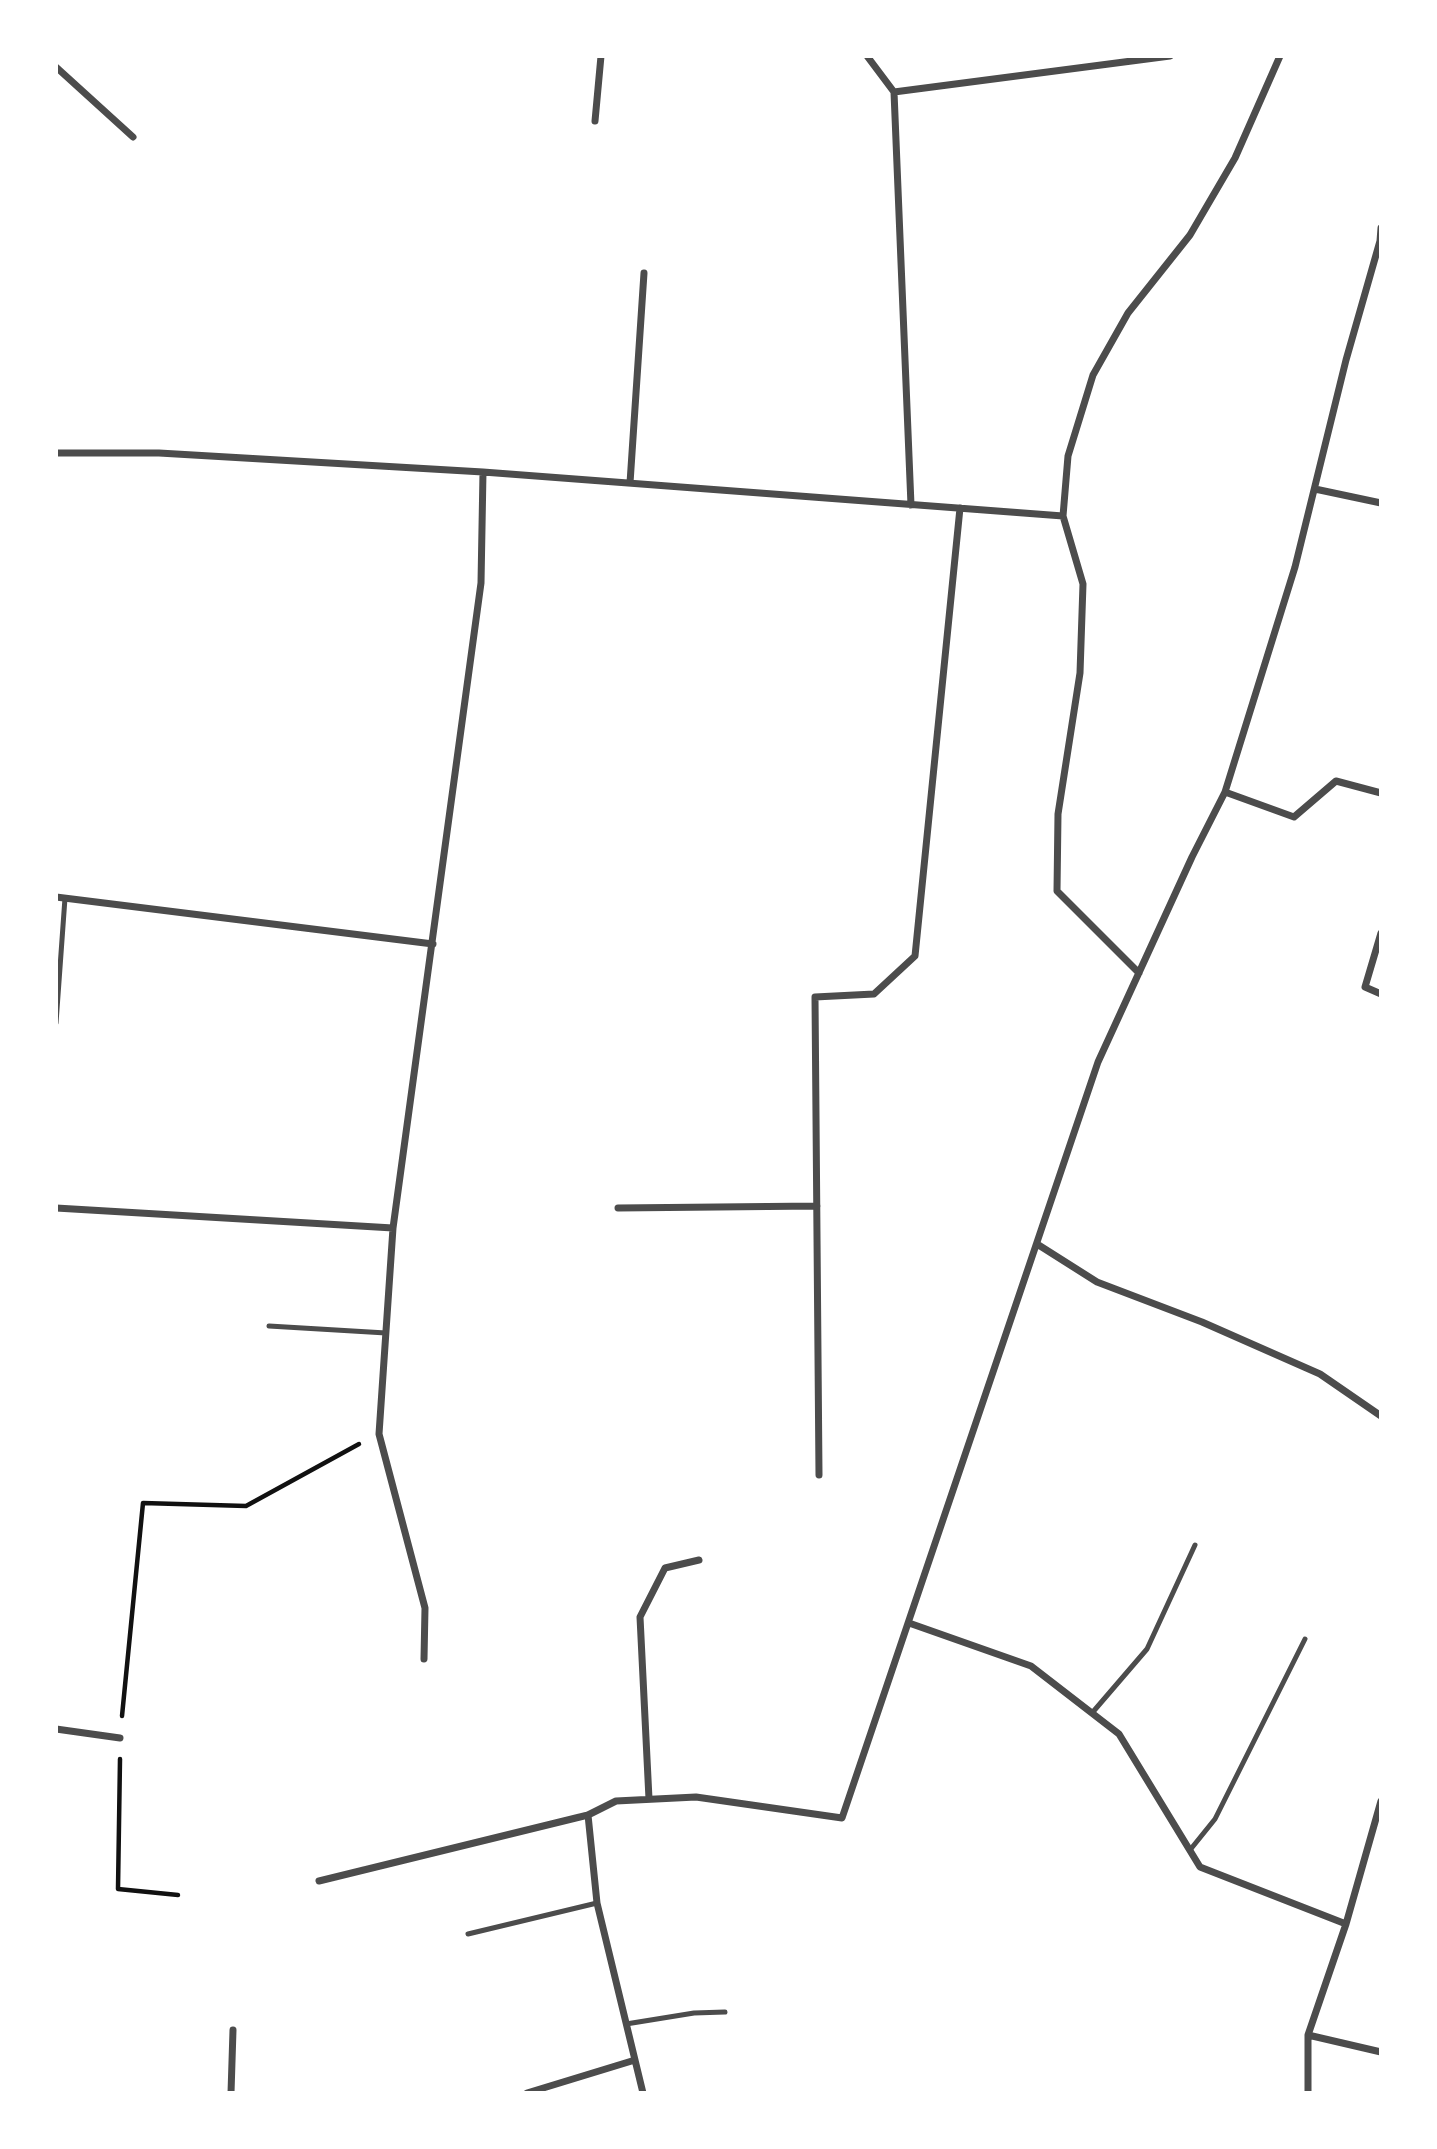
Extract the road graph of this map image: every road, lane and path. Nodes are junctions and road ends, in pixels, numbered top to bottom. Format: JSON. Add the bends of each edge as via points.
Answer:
{"nodes":[{"id":1,"x":601,"y":56,"type":"edge"},
{"id":2,"x":867,"y":56,"type":"edge"},
{"id":3,"x":1170,"y":56,"type":"edge"},
{"id":4,"x":1280,"y":56,"type":"edge"},
{"id":5,"x":56,"y":67,"type":"edge"},
{"id":6,"x":894,"y":92,"type":"junction"},
{"id":7,"x":595,"y":121,"type":"dead end"},
{"id":8,"x":133,"y":137,"type":"dead end"},
{"id":9,"x":1381,"y":228,"type":"edge"},
{"id":10,"x":644,"y":273,"type":"dead end"},
{"id":11,"x":56,"y":453,"type":"edge"},
{"id":12,"x":483,"y":472,"type":"junction"},
{"id":13,"x":631,"y":483,"type":"junction"},
{"id":14,"x":1315,"y":489,"type":"junction"},
{"id":15,"x":1381,"y":503,"type":"edge"},
{"id":16,"x":911,"y":505,"type":"junction"},
{"id":17,"x":960,"y":508,"type":"junction"},
{"id":18,"x":1063,"y":516,"type":"junction"},
{"id":19,"x":1225,"y":792,"type":"junction"},
{"id":20,"x":1381,"y":793,"type":"edge"},
{"id":21,"x":56,"y":897,"type":"edge"},
{"id":22,"x":65,"y":898,"type":"junction"},
{"id":23,"x":1381,"y":933,"type":"edge"},
{"id":24,"x":433,"y":944,"type":"junction"},
{"id":25,"x":1139,"y":973,"type":"junction"},
{"id":26,"x":1381,"y":994,"type":"edge"},
{"id":27,"x":56,"y":1023,"type":"edge"},
{"id":28,"x":817,"y":1206,"type":"junction"},
{"id":29,"x":56,"y":1208,"type":"edge"},
{"id":30,"x":618,"y":1208,"type":"dead end"},
{"id":31,"x":393,"y":1228,"type":"junction"},
{"id":32,"x":1037,"y":1244,"type":"junction"},
{"id":33,"x":269,"y":1326,"type":"dead end"},
{"id":34,"x":386,"y":1334,"type":"junction"},
{"id":35,"x":1381,"y":1416,"type":"edge"},
{"id":36,"x":379,"y":1434,"type":"junction"},
{"id":37,"x":819,"y":1475,"type":"dead end"},
{"id":38,"x":1195,"y":1545,"type":"dead end"},
{"id":39,"x":699,"y":1560,"type":"dead end"},
{"id":40,"x":909,"y":1623,"type":"junction"},
{"id":41,"x":1305,"y":1639,"type":"dead end"},
{"id":42,"x":424,"y":1659,"type":"dead end"},
{"id":43,"x":1092,"y":1713,"type":"junction"},
{"id":44,"x":56,"y":1729,"type":"edge"},
{"id":45,"x":120,"y":1738,"type":"junction"},
{"id":46,"x":649,"y":1799,"type":"junction"},
{"id":47,"x":1381,"y":1801,"type":"edge"},
{"id":48,"x":588,"y":1815,"type":"junction"},
{"id":49,"x":1190,"y":1850,"type":"junction"},
{"id":50,"x":319,"y":1881,"type":"dead end"},
{"id":51,"x":178,"y":1895,"type":"dead end"},
{"id":52,"x":597,"y":1903,"type":"junction"},
{"id":53,"x":1346,"y":1924,"type":"junction"},
{"id":54,"x":468,"y":1934,"type":"dead end"},
{"id":55,"x":725,"y":2012,"type":"dead end"},
{"id":56,"x":626,"y":2024,"type":"junction"},
{"id":57,"x":233,"y":2030,"type":"dead end"},
{"id":58,"x":1308,"y":2035,"type":"junction"},
{"id":59,"x":1381,"y":2052,"type":"edge"},
{"id":60,"x":635,"y":2060,"type":"junction"},
{"id":61,"x":231,"y":2093,"type":"edge"},
{"id":62,"x":527,"y":2093,"type":"edge"},
{"id":63,"x":643,"y":2093,"type":"edge"},
{"id":64,"x":1308,"y":2093,"type":"edge"}],
"edges":[{"from":1,"to":7,"type":"street"},
{"from":2,"to":6,"type":"street"},
{"from":3,"to":6,"type":"street"},
{"from":4,"to":18,"type":"street","via":[[1235,158],[1190,235],[1128,313],[1093,375],[1068,456]]},
{"from":5,"to":8,"type":"street"},
{"from":6,"to":16,"type":"street"},
{"from":9,"to":14,"type":"street"},
{"from":10,"to":13,"type":"street"},
{"from":11,"to":12,"type":"street","via":[[159,453]]},
{"from":12,"to":13,"type":"street"},
{"from":12,"to":24,"type":"street","via":[[481,583]]},
{"from":13,"to":16,"type":"street"},
{"from":14,"to":15,"type":"street"},
{"from":14,"to":19,"type":"street"},
{"from":16,"to":17,"type":"street"},
{"from":17,"to":18,"type":"street"},
{"from":17,"to":28,"type":"street","via":[[915,956],[874,994],[815,998]]},
{"from":18,"to":25,"type":"street","via":[[1083,584],[1080,673],[1058,814],[1057,891]]},
{"from":19,"to":20,"type":"street","via":[[1294,817],[1336,781]]},
{"from":19,"to":25,"type":"street"},
{"from":21,"to":22,"type":"street"},
{"from":22,"to":24,"type":"street"},
{"from":22,"to":27,"type":"lane"},
{"from":23,"to":26,"type":"street","via":[[1365,986]]},
{"from":24,"to":31,"type":"street"},
{"from":25,"to":32,"type":"street","via":[[1098,1062]]},
{"from":28,"to":30,"type":"street"},
{"from":28,"to":37,"type":"street"},
{"from":29,"to":31,"type":"street"},
{"from":31,"to":34,"type":"street"},
{"from":32,"to":35,"type":"street","via":[[1097,1282],[1320,1374]]},
{"from":32,"to":40,"type":"street"},
{"from":33,"to":34,"type":"lane"},
{"from":34,"to":36,"type":"street"},
{"from":36,"to":42,"type":"street","via":[[425,1608]]},
{"from":36,"to":45,"type":"path","via":[[246,1506],[143,1503]]},
{"from":38,"to":43,"type":"lane","via":[[1147,1649]]},
{"from":39,"to":46,"type":"street","via":[[665,1568],[640,1617]]},
{"from":40,"to":43,"type":"street","via":[[1031,1666]]},
{"from":40,"to":46,"type":"street","via":[[842,1818],[696,1797]]},
{"from":41,"to":49,"type":"lane","via":[[1215,1819]]},
{"from":43,"to":49,"type":"street","via":[[1119,1734]]},
{"from":44,"to":45,"type":"street"},
{"from":45,"to":51,"type":"path","via":[[118,1889]]},
{"from":46,"to":48,"type":"street","via":[[616,1801]]},
{"from":47,"to":53,"type":"street"},
{"from":48,"to":50,"type":"street"},
{"from":48,"to":52,"type":"street"},
{"from":49,"to":53,"type":"street","via":[[1200,1867]]},
{"from":52,"to":54,"type":"lane"},
{"from":52,"to":56,"type":"street"},
{"from":53,"to":58,"type":"street"},
{"from":55,"to":56,"type":"lane"},
{"from":56,"to":60,"type":"street"},
{"from":57,"to":61,"type":"street"},
{"from":58,"to":59,"type":"street"},
{"from":58,"to":64,"type":"street"},
{"from":60,"to":62,"type":"street"},
{"from":60,"to":63,"type":"street"}]}
